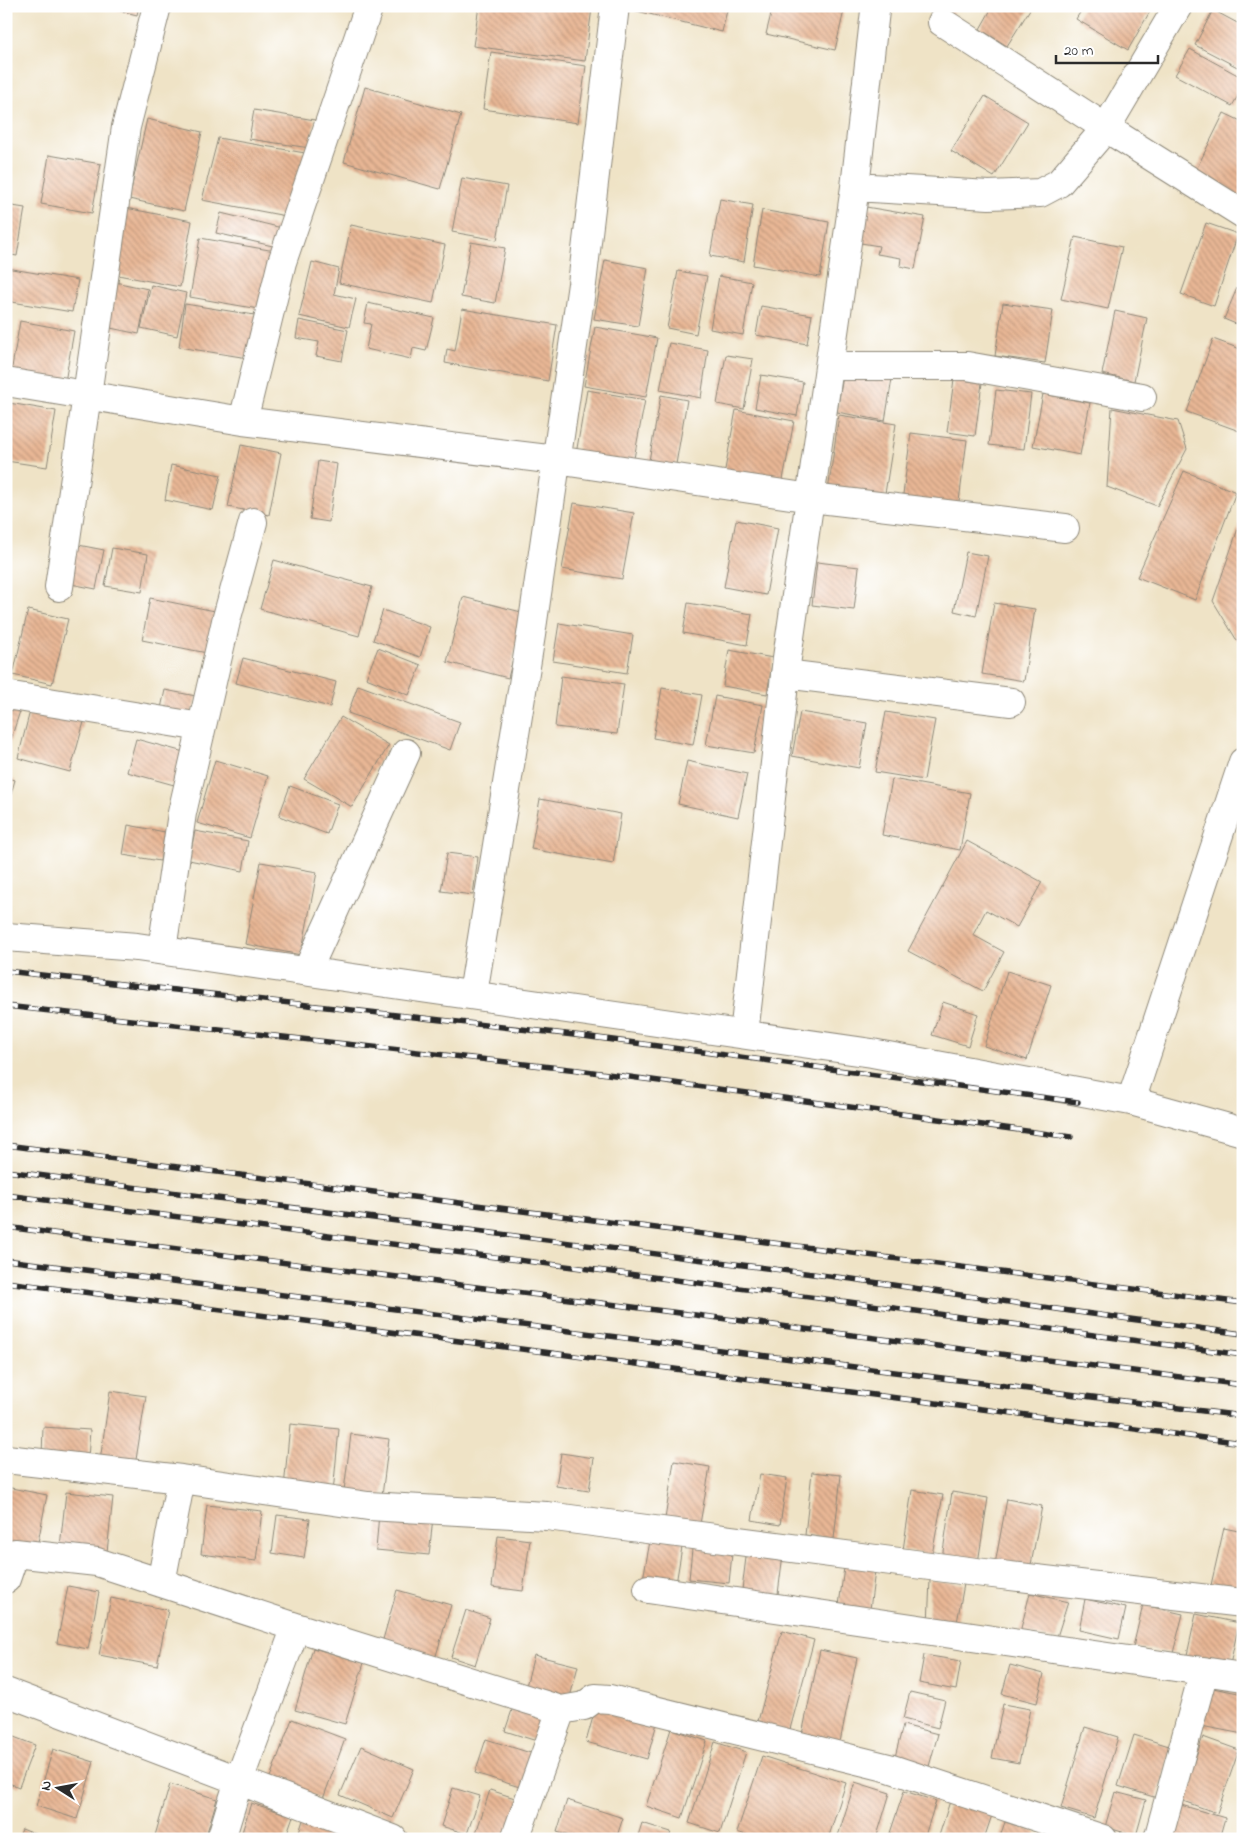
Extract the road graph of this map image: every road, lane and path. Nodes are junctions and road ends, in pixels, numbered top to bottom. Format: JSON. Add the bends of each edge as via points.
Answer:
{"nodes":[{"id":1,"x":157,"y":6,"type":"edge"},
{"id":2,"x":368,"y":6,"type":"edge"},
{"id":3,"x":615,"y":6,"type":"edge"},
{"id":4,"x":1178,"y":6,"type":"edge"},
{"id":5,"x":875,"y":11,"type":"dead end"},
{"id":6,"x":942,"y":22,"type":"dead end"},
{"id":7,"x":1106,"y":128,"type":"junction"},
{"id":8,"x":855,"y":188,"type":"junction"},
{"id":9,"x":1243,"y":214,"type":"edge"},
{"id":10,"x":830,"y":366,"type":"junction"},
{"id":11,"x":6,"y":382,"type":"edge"},
{"id":12,"x":88,"y":395,"type":"junction"},
{"id":13,"x":1142,"y":398,"type":"dead end"},
{"id":14,"x":243,"y":421,"type":"junction"},
{"id":15,"x":556,"y":460,"type":"junction"},
{"id":16,"x":811,"y":498,"type":"junction"},
{"id":17,"x":253,"y":522,"type":"dead end"},
{"id":18,"x":1065,"y":528,"type":"dead end"},
{"id":19,"x":59,"y":588,"type":"dead end"},
{"id":20,"x":786,"y":674,"type":"junction"},
{"id":21,"x":6,"y":695,"type":"edge"},
{"id":22,"x":1011,"y":702,"type":"dead end"},
{"id":23,"x":201,"y":727,"type":"junction"},
{"id":24,"x":406,"y":753,"type":"dead end"},
{"id":25,"x":1243,"y":762,"type":"edge"},
{"id":26,"x":6,"y":937,"type":"edge"},
{"id":27,"x":162,"y":950,"type":"junction"},
{"id":28,"x":307,"y":971,"type":"junction"},
{"id":29,"x":473,"y":994,"type":"junction"},
{"id":30,"x":744,"y":1034,"type":"junction"},
{"id":31,"x":1131,"y":1101,"type":"junction"},
{"id":32,"x":1243,"y":1132,"type":"edge"},
{"id":33,"x":6,"y":1459,"type":"edge"},
{"id":34,"x":181,"y":1479,"type":"junction"},
{"id":35,"x":11,"y":1552,"type":"edge"},
{"id":36,"x":6,"y":1579,"type":"edge"},
{"id":37,"x":161,"y":1583,"type":"junction"},
{"id":38,"x":648,"y":1589,"type":"dead end"},
{"id":39,"x":1243,"y":1603,"type":"edge"},
{"id":40,"x":296,"y":1627,"type":"junction"},
{"id":41,"x":1204,"y":1671,"type":"junction"},
{"id":42,"x":1243,"y":1677,"type":"edge"},
{"id":43,"x":6,"y":1692,"type":"edge"},
{"id":44,"x":561,"y":1710,"type":"junction"},
{"id":45,"x":239,"y":1780,"type":"junction"},
{"id":46,"x":221,"y":1839,"type":"edge"},
{"id":47,"x":393,"y":1839,"type":"edge"},
{"id":48,"x":515,"y":1839,"type":"edge"},
{"id":49,"x":1103,"y":1839,"type":"edge"},
{"id":50,"x":1158,"y":1839,"type":"edge"}],
"edges":[{"from":1,"to":12,"type":"street","via":[[126,127]]},
{"from":2,"to":14,"type":"street","via":[[282,262]]},
{"from":3,"to":15,"type":"street","via":[[582,284]]},
{"from":4,"to":7,"type":"street"},
{"from":5,"to":8,"type":"street"},
{"from":6,"to":7,"type":"street"},
{"from":7,"to":8,"type":"street","via":[[1059,183],[1040,193],[989,195]]},
{"from":7,"to":9,"type":"street"},
{"from":8,"to":10,"type":"street"},
{"from":10,"to":13,"type":"street","via":[[967,366]]},
{"from":10,"to":16,"type":"street"},
{"from":11,"to":12,"type":"street"},
{"from":12,"to":14,"type":"street"},
{"from":12,"to":19,"type":"street"},
{"from":14,"to":15,"type":"street"},
{"from":15,"to":16,"type":"street"},
{"from":15,"to":29,"type":"street","via":[[532,635]]},
{"from":16,"to":18,"type":"street"},
{"from":16,"to":20,"type":"street"},
{"from":17,"to":23,"type":"street"},
{"from":20,"to":22,"type":"street"},
{"from":20,"to":30,"type":"street"},
{"from":21,"to":23,"type":"street"},
{"from":23,"to":27,"type":"street","via":[[182,813]]},
{"from":24,"to":28,"type":"street"},
{"from":25,"to":31,"type":"street"},
{"from":26,"to":27,"type":"street"},
{"from":27,"to":28,"type":"street"},
{"from":28,"to":29,"type":"street"},
{"from":29,"to":30,"type":"street"},
{"from":30,"to":31,"type":"street","via":[[872,1053]]},
{"from":31,"to":32,"type":"street"},
{"from":33,"to":34,"type":"street"},
{"from":34,"to":37,"type":"street"},
{"from":34,"to":39,"type":"street","via":[[368,1506],[547,1516]]},
{"from":35,"to":36,"type":"street"},
{"from":35,"to":37,"type":"street","via":[[97,1562]]},
{"from":37,"to":40,"type":"street"},
{"from":38,"to":41,"type":"street"},
{"from":40,"to":44,"type":"street"},
{"from":40,"to":45,"type":"street"},
{"from":41,"to":42,"type":"street"},
{"from":41,"to":50,"type":"street"},
{"from":43,"to":45,"type":"street"},
{"from":44,"to":48,"type":"street"},
{"from":44,"to":49,"type":"street","via":[[584,1706],[595,1698],[610,1699],[889,1768]]},
{"from":45,"to":46,"type":"street"},
{"from":45,"to":47,"type":"street"}]}
